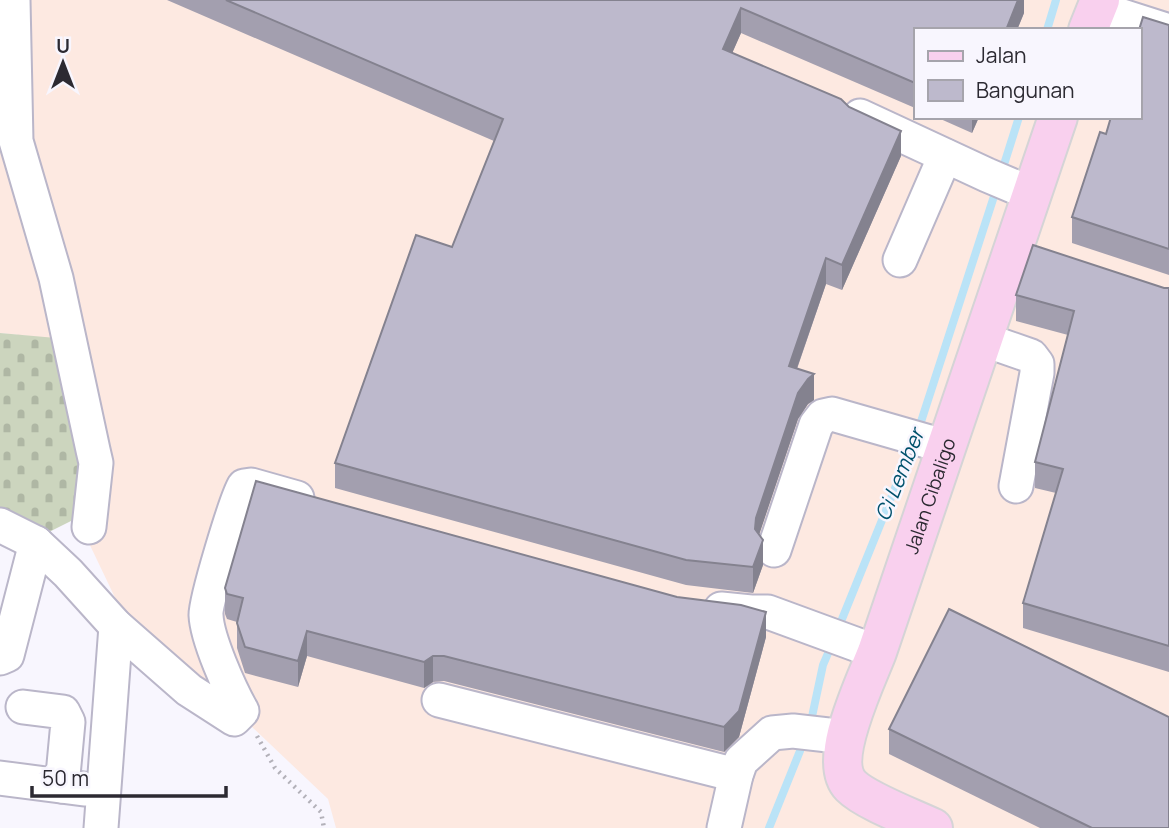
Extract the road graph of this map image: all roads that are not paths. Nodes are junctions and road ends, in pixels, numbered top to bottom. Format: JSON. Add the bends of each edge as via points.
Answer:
{"nodes":[{"id":1,"x":13,"y":0,"type":"edge"},
{"id":2,"x":1146,"y":0,"type":"edge"},
{"id":3,"x":1169,"y":8,"type":"edge"},
{"id":4,"x":1095,"y":12,"type":"edge"},
{"id":5,"x":1169,"y":31,"type":"edge"},
{"id":6,"x":858,"y":115,"type":"edge"},
{"id":7,"x":1057,"y":119,"type":"edge"},
{"id":8,"x":945,"y":156,"type":"junction"},
{"id":9,"x":1009,"y":184,"type":"junction"},
{"id":10,"x":900,"y":260,"type":"dead end"},
{"id":11,"x":982,"y":339,"type":"junction"},
{"id":12,"x":936,"y":444,"type":"junction"},
{"id":13,"x":1016,"y":486,"type":"dead end"},
{"id":14,"x":328,"y":507,"type":"edge"},
{"id":15,"x":0,"y":525,"type":"edge"},
{"id":16,"x":89,"y":527,"type":"dead end"},
{"id":17,"x":36,"y":543,"type":"junction"},
{"id":18,"x":774,"y":550,"type":"dead end"},
{"id":19,"x":696,"y":606,"type":"edge"},
{"id":20,"x":116,"y":626,"type":"junction"},
{"id":21,"x":862,"y":647,"type":"junction"},
{"id":22,"x":0,"y":658,"type":"edge"},
{"id":23,"x":439,"y":700,"type":"dead end"},
{"id":24,"x":23,"y":707,"type":"dead end"},
{"id":25,"x":823,"y":735,"type":"junction"},
{"id":26,"x":736,"y":775,"type":"junction"},
{"id":27,"x":0,"y":778,"type":"edge"},
{"id":28,"x":62,"y":786,"type":"junction"},
{"id":29,"x":103,"y":792,"type":"junction"},
{"id":30,"x":102,"y":828,"type":"edge"},
{"id":31,"x":724,"y":828,"type":"edge"},
{"id":32,"x":933,"y":828,"type":"edge"}],
"edges":[{"from":1,"to":16,"type":"street","via":[[16,141],[56,278],[96,463]]},
{"from":2,"to":3,"type":"street"},
{"from":4,"to":5,"type":"street"},
{"from":6,"to":8,"type":"street"},
{"from":7,"to":9,"type":"main road","name":"Jalan Cibaligo"},
{"from":8,"to":9,"type":"street"},
{"from":8,"to":10,"type":"street"},
{"from":9,"to":11,"type":"main road","name":"Jalan Cibaligo","via":[[1030,249]]},
{"from":11,"to":12,"type":"main road","name":"Jalan Cibaligo"},
{"from":11,"to":13,"type":"street","via":[[1031,356],[1037,364]]},
{"from":12,"to":18,"type":"street","via":[[832,414],[823,416]]},
{"from":12,"to":21,"type":"main road","name":"Jalan Cibaligo"},
{"from":14,"to":20,"type":"street","via":[[251,485],[240,492],[205,614],[231,692],[242,711],[234,719],[189,690]]},
{"from":15,"to":17,"type":"street"},
{"from":17,"to":20,"type":"street"},
{"from":17,"to":22,"type":"street","via":[[7,655]]},
{"from":19,"to":21,"type":"street","via":[[768,612]]},
{"from":20,"to":29,"type":"street"},
{"from":21,"to":25,"type":"main road","name":"Jalan Cibaligo"},
{"from":23,"to":26,"type":"street"},
{"from":24,"to":28,"type":"street","via":[[66,716]]},
{"from":25,"to":26,"type":"street","via":[[772,733],[741,761]]},
{"from":25,"to":32,"type":"main road","name":"Jalan Cibaligo","via":[[842,760],[851,786]]},
{"from":26,"to":31,"type":"street"},
{"from":27,"to":28,"type":"street"},
{"from":28,"to":29,"type":"street"},
{"from":29,"to":30,"type":"street"}]}
